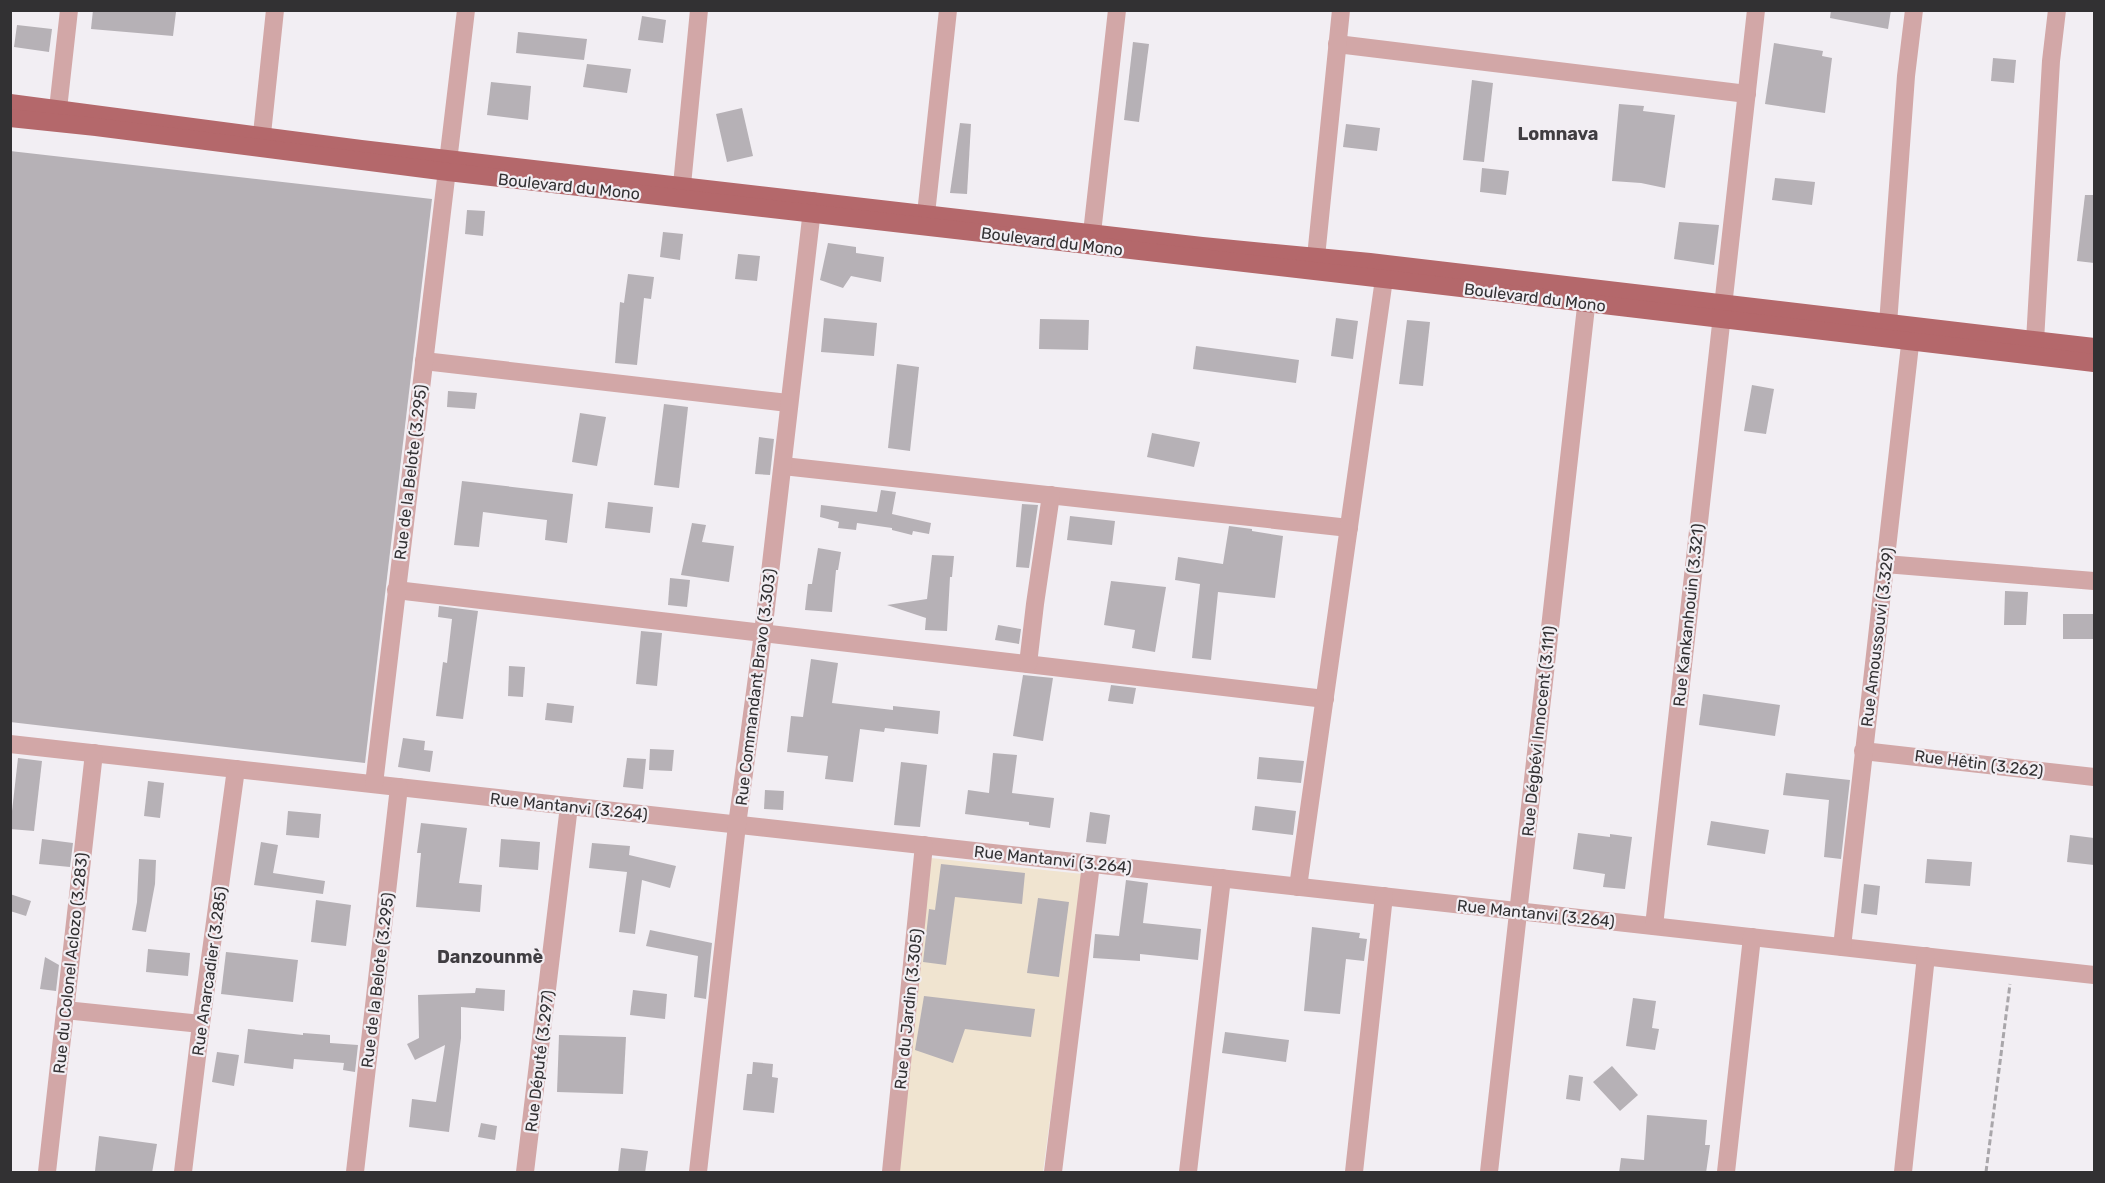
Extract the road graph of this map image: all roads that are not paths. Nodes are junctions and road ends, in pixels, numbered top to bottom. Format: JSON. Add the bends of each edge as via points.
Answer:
{"nodes":[{"id":1,"x":69,"y":10,"type":"edge"},
{"id":2,"x":275,"y":10,"type":"edge"},
{"id":3,"x":466,"y":10,"type":"edge"},
{"id":4,"x":699,"y":10,"type":"edge"},
{"id":5,"x":948,"y":10,"type":"edge"},
{"id":6,"x":1117,"y":10,"type":"edge"},
{"id":7,"x":1341,"y":10,"type":"edge"},
{"id":8,"x":1756,"y":10,"type":"edge"},
{"id":9,"x":1914,"y":10,"type":"edge"},
{"id":10,"x":2057,"y":10,"type":"edge"},
{"id":11,"x":1337,"y":44,"type":"junction"},
{"id":12,"x":1747,"y":94,"type":"junction"},
{"id":13,"x":10,"y":103,"type":"edge"},
{"id":14,"x":58,"y":109,"type":"junction"},
{"id":15,"x":10,"y":118,"type":"edge"},
{"id":16,"x":262,"y":135,"type":"junction"},
{"id":17,"x":448,"y":166,"type":"junction"},
{"id":18,"x":682,"y":185,"type":"junction"},
{"id":19,"x":812,"y":207,"type":"junction"},
{"id":20,"x":926,"y":214,"type":"junction"},
{"id":21,"x":1092,"y":233,"type":"junction"},
{"id":22,"x":1316,"y":257,"type":"junction"},
{"id":23,"x":1370,"y":262,"type":"junction"},
{"id":24,"x":1383,"y":279,"type":"junction"},
{"id":25,"x":1587,"y":296,"type":"junction"},
{"id":26,"x":1722,"y":311,"type":"junction"},
{"id":27,"x":1888,"y":324,"type":"junction"},
{"id":28,"x":1911,"y":334,"type":"junction"},
{"id":29,"x":2035,"y":341,"type":"junction"},
{"id":30,"x":2094,"y":347,"type":"edge"},
{"id":31,"x":424,"y":361,"type":"junction"},
{"id":32,"x":2094,"y":363,"type":"edge"},
{"id":33,"x":788,"y":403,"type":"junction"},
{"id":34,"x":783,"y":466,"type":"junction"},
{"id":35,"x":1051,"y":495,"type":"junction"},
{"id":36,"x":1349,"y":528,"type":"junction"},
{"id":37,"x":1886,"y":564,"type":"junction"},
{"id":38,"x":2094,"y":581,"type":"edge"},
{"id":39,"x":396,"y":591,"type":"junction"},
{"id":40,"x":763,"y":633,"type":"junction"},
{"id":41,"x":1028,"y":664,"type":"junction"},
{"id":42,"x":1325,"y":699,"type":"junction"},
{"id":43,"x":10,"y":744,"type":"edge"},
{"id":44,"x":1863,"y":751,"type":"junction"},
{"id":45,"x":94,"y":753,"type":"junction"},
{"id":46,"x":236,"y":769,"type":"junction"},
{"id":47,"x":2094,"y":777,"type":"edge"},
{"id":48,"x":374,"y":784,"type":"junction"},
{"id":49,"x":399,"y":787,"type":"junction"},
{"id":50,"x":569,"y":806,"type":"junction"},
{"id":51,"x":737,"y":825,"type":"junction"},
{"id":52,"x":924,"y":845,"type":"junction"},
{"id":53,"x":1091,"y":864,"type":"junction"},
{"id":54,"x":1222,"y":878,"type":"junction"},
{"id":55,"x":1298,"y":887,"type":"junction"},
{"id":56,"x":1384,"y":896,"type":"junction"},
{"id":57,"x":1518,"y":911,"type":"junction"},
{"id":58,"x":1654,"y":926,"type":"junction"},
{"id":59,"x":1752,"y":937,"type":"junction"},
{"id":60,"x":1842,"y":947,"type":"junction"},
{"id":61,"x":1926,"y":956,"type":"junction"},
{"id":62,"x":2094,"y":975,"type":"edge"},
{"id":63,"x":65,"y":1010,"type":"junction"},
{"id":64,"x":201,"y":1024,"type":"junction"},
{"id":65,"x":46,"y":1173,"type":"edge"},
{"id":66,"x":183,"y":1173,"type":"edge"},
{"id":67,"x":355,"y":1173,"type":"edge"},
{"id":68,"x":525,"y":1173,"type":"edge"},
{"id":69,"x":698,"y":1173,"type":"edge"},
{"id":70,"x":891,"y":1173,"type":"edge"},
{"id":71,"x":1053,"y":1173,"type":"edge"},
{"id":72,"x":1188,"y":1173,"type":"edge"},
{"id":73,"x":1354,"y":1173,"type":"edge"},
{"id":74,"x":1489,"y":1173,"type":"edge"},
{"id":75,"x":1726,"y":1173,"type":"edge"},
{"id":76,"x":1903,"y":1173,"type":"edge"}],
"edges":[{"from":1,"to":14,"type":"street"},
{"from":2,"to":16,"type":"street"},
{"from":3,"to":17,"type":"street","name":"Rue de la Belote (3.295)"},
{"from":4,"to":18,"type":"street"},
{"from":5,"to":20,"type":"street"},
{"from":6,"to":21,"type":"street"},
{"from":7,"to":11,"type":"street"},
{"from":8,"to":12,"type":"street","name":"Rue Kankanhouin (3.321)"},
{"from":9,"to":27,"type":"street"},
{"from":10,"to":29,"type":"street","via":[[2050,61]]},
{"from":11,"to":12,"type":"street"},
{"from":11,"to":22,"type":"street"},
{"from":12,"to":26,"type":"street","name":"Rue Kankanhouin (3.321)"},
{"from":13,"to":14,"type":"main road","name":"Boulevard du Mono"},
{"from":14,"to":16,"type":"main road","name":"Boulevard du Mono"},
{"from":15,"to":17,"type":"main road","name":"Boulevard du Mono"},
{"from":16,"to":17,"type":"main road","name":"Boulevard du Mono"},
{"from":17,"to":18,"type":"main road","name":"Boulevard du Mono"},
{"from":17,"to":19,"type":"main road","name":"Boulevard du Mono"},
{"from":17,"to":31,"type":"street","name":"Rue de la Belote (3.295)"},
{"from":18,"to":19,"type":"main road","name":"Boulevard du Mono"},
{"from":19,"to":20,"type":"main road","name":"Boulevard du Mono"},
{"from":19,"to":24,"type":"main road","name":"Boulevard du Mono"},
{"from":19,"to":33,"type":"street","name":"Rue Commandant Bravo (3.303)"},
{"from":20,"to":21,"type":"main road","name":"Boulevard du Mono"},
{"from":21,"to":22,"type":"main road","name":"Boulevard du Mono"},
{"from":22,"to":23,"type":"main road","name":"Boulevard du Mono"},
{"from":23,"to":24,"type":"street"},
{"from":23,"to":25,"type":"main road","name":"Boulevard du Mono"},
{"from":24,"to":25,"type":"main road","name":"Boulevard du Mono"},
{"from":24,"to":36,"type":"street"},
{"from":25,"to":26,"type":"main road","name":"Boulevard du Mono"},
{"from":25,"to":57,"type":"street","name":"Rue Dégbévi Innocent (3.111)"},
{"from":26,"to":27,"type":"main road","name":"Boulevard du Mono"},
{"from":26,"to":28,"type":"main road","name":"Boulevard du Mono"},
{"from":26,"to":58,"type":"street","name":"Rue Kankanhouin (3.321)"},
{"from":27,"to":28,"type":"main road","name":"Boulevard du Mono"},
{"from":28,"to":29,"type":"main road","name":"Boulevard du Mono"},
{"from":28,"to":32,"type":"main road","name":"Boulevard du Mono"},
{"from":28,"to":37,"type":"street","name":"Rue Amoussouvi (3.329)"},
{"from":29,"to":30,"type":"main road","name":"Boulevard du Mono"},
{"from":31,"to":33,"type":"street"},
{"from":31,"to":39,"type":"street","name":"Rue de la Belote (3.295)"},
{"from":33,"to":34,"type":"street","name":"Rue Commandant Bravo (3.303)"},
{"from":34,"to":35,"type":"street"},
{"from":34,"to":40,"type":"street","name":"Rue Commandant Bravo (3.303)"},
{"from":35,"to":36,"type":"street"},
{"from":35,"to":41,"type":"street"},
{"from":36,"to":42,"type":"street"},
{"from":37,"to":38,"type":"street"},
{"from":37,"to":44,"type":"street","name":"Rue Amoussouvi (3.329)"},
{"from":39,"to":40,"type":"street"},
{"from":39,"to":48,"type":"street","name":"Rue de la Belote (3.295)"},
{"from":40,"to":41,"type":"street"},
{"from":40,"to":51,"type":"street","name":"Rue Commandant Bravo (3.303)"},
{"from":41,"to":42,"type":"street"},
{"from":42,"to":55,"type":"street"},
{"from":43,"to":45,"type":"street","name":"Rue Mantanvi (3.264)"},
{"from":44,"to":47,"type":"street","name":"Rue Hêtin (3.262)"},
{"from":44,"to":60,"type":"street","name":"Rue Amoussouvi (3.329)"},
{"from":45,"to":46,"type":"street","name":"Rue Mantanvi (3.264)"},
{"from":45,"to":63,"type":"street","name":"Rue du Colonel Aclozo (3.283)"},
{"from":46,"to":48,"type":"street","name":"Rue Mantanvi (3.264)"},
{"from":46,"to":64,"type":"street","name":"Rue Anarcadier (3.285)"},
{"from":48,"to":49,"type":"street","name":"Rue Mantanvi (3.264)"},
{"from":49,"to":50,"type":"street","name":"Rue Mantanvi (3.264)"},
{"from":49,"to":67,"type":"street","name":"Rue de la Belote (3.295)"},
{"from":50,"to":51,"type":"street","name":"Rue Mantanvi (3.264)"},
{"from":50,"to":68,"type":"street","name":"Rue Député (3.297)"},
{"from":51,"to":52,"type":"street","name":"Rue Mantanvi (3.264)"},
{"from":51,"to":69,"type":"street","name":"Rue Commandant Bravo (3.303)"},
{"from":52,"to":53,"type":"street","name":"Rue Mantanvi (3.264)"},
{"from":52,"to":70,"type":"street","name":"Rue du Jardin (3.305)"},
{"from":53,"to":54,"type":"street","name":"Rue Mantanvi (3.264)"},
{"from":53,"to":71,"type":"street"},
{"from":54,"to":55,"type":"street","name":"Rue Mantanvi (3.264)"},
{"from":54,"to":72,"type":"street"},
{"from":55,"to":56,"type":"street","name":"Rue Mantanvi (3.264)"},
{"from":56,"to":57,"type":"street","name":"Rue Mantanvi (3.264)"},
{"from":56,"to":73,"type":"street"},
{"from":57,"to":58,"type":"street","name":"Rue Mantanvi (3.264)"},
{"from":57,"to":74,"type":"street","name":"Rue Dégbévi Innocent (3.111)"},
{"from":58,"to":59,"type":"street","name":"Rue Mantanvi (3.264)"},
{"from":59,"to":60,"type":"street","name":"Rue Mantanvi (3.264)"},
{"from":59,"to":75,"type":"street"},
{"from":60,"to":61,"type":"street","name":"Rue Mantanvi (3.264)"},
{"from":61,"to":62,"type":"street","name":"Rue Mantanvi (3.264)"},
{"from":61,"to":76,"type":"street"},
{"from":63,"to":64,"type":"street"},
{"from":63,"to":65,"type":"street","name":"Rue du Colonel Aclozo (3.283)"},
{"from":64,"to":66,"type":"street","name":"Rue Anarcadier (3.285)"}]}
